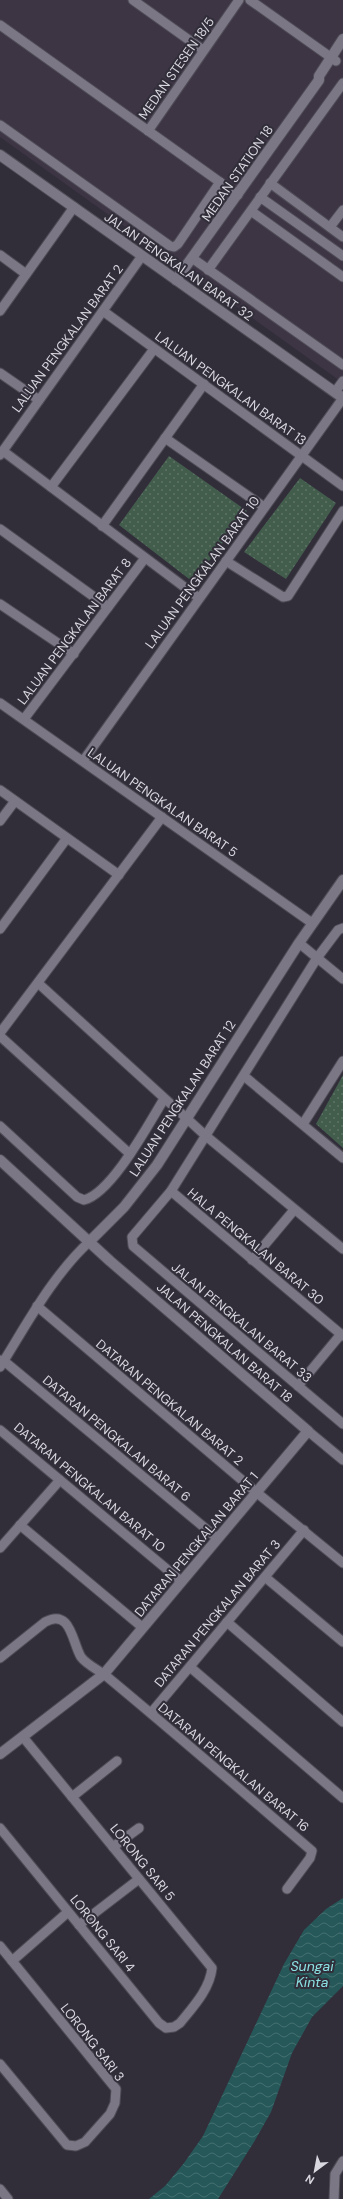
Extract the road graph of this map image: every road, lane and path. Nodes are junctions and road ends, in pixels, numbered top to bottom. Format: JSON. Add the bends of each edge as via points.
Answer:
{"nodes":[{"id":1,"x":133,"y":0,"type":"edge"},
{"id":2,"x":239,"y":0,"type":"edge"},
{"id":3,"x":250,"y":0,"type":"edge"},
{"id":4,"x":0,"y":25,"type":"edge"},
{"id":5,"x":341,"y":46,"type":"edge"},
{"id":6,"x":203,"y":50,"type":"junction"},
{"id":7,"x":333,"y":60,"type":"junction"},
{"id":8,"x":343,"y":83,"type":"edge"},
{"id":9,"x":0,"y":125,"type":"edge"},
{"id":10,"x":148,"y":131,"type":"junction"},
{"id":11,"x":0,"y":155,"type":"edge"},
{"id":12,"x":220,"y":182,"type":"junction"},
{"id":13,"x":270,"y":183,"type":"junction"},
{"id":14,"x":238,"y":195,"type":"junction"},
{"id":15,"x":260,"y":197,"type":"junction"},
{"id":16,"x":74,"y":207,"type":"junction"},
{"id":17,"x":343,"y":210,"type":"edge"},
{"id":18,"x":251,"y":211,"type":"junction"},
{"id":19,"x":330,"y":227,"type":"junction"},
{"id":20,"x":343,"y":237,"type":"edge"},
{"id":21,"x":0,"y":255,"type":"edge"},
{"id":22,"x":142,"y":256,"type":"junction"},
{"id":23,"x":343,"y":256,"type":"edge"},
{"id":24,"x":192,"y":258,"type":"junction"},
{"id":25,"x":208,"y":270,"type":"junction"},
{"id":26,"x":26,"y":274,"type":"junction"},
{"id":27,"x":343,"y":277,"type":"edge"},
{"id":28,"x":176,"y":280,"type":"junction"},
{"id":29,"x":0,"y":311,"type":"edge"},
{"id":30,"x":103,"y":311,"type":"junction"},
{"id":31,"x":154,"y":349,"type":"junction"},
{"id":32,"x":342,"y":362,"type":"edge"},
{"id":33,"x":0,"y":372,"type":"edge"},
{"id":34,"x":343,"y":381,"type":"edge"},
{"id":35,"x":204,"y":384,"type":"junction"},
{"id":36,"x":340,"y":396,"type":"edge"},
{"id":37,"x":39,"y":400,"type":"junction"},
{"id":38,"x":165,"y":438,"type":"junction"},
{"id":39,"x":1,"y":453,"type":"edge"},
{"id":40,"x":302,"y":454,"type":"junction"},
{"id":41,"x":343,"y":486,"type":"edge"},
{"id":42,"x":51,"y":487,"type":"junction"},
{"id":43,"x":264,"y":507,"type":"junction"},
{"id":44,"x":343,"y":510,"type":"edge"},
{"id":45,"x":102,"y":526,"type":"junction"},
{"id":46,"x":0,"y":529,"type":"edge"},
{"id":47,"x":145,"y":558,"type":"junction"},
{"id":48,"x":226,"y":561,"type":"junction"},
{"id":49,"x":199,"y":598,"type":"junction"},
{"id":50,"x":0,"y":604,"type":"edge"},
{"id":51,"x":108,"y":608,"type":"junction"},
{"id":52,"x":74,"y":654,"type":"junction"},
{"id":53,"x":0,"y":703,"type":"edge"},
{"id":54,"x":24,"y":720,"type":"junction"},
{"id":55,"x":82,"y":761,"type":"junction"},
{"id":56,"x":0,"y":790,"type":"edge"},
{"id":57,"x":15,"y":800,"type":"junction"},
{"id":58,"x":162,"y":817,"type":"junction"},
{"id":59,"x":0,"y":821,"type":"edge"},
{"id":60,"x":67,"y":838,"type":"junction"},
{"id":61,"x":119,"y":875,"type":"junction"},
{"id":62,"x":342,"y":884,"type":"edge"},
{"id":63,"x":312,"y":923,"type":"junction"},
{"id":64,"x":343,"y":928,"type":"edge"},
{"id":65,"x":0,"y":929,"type":"edge"},
{"id":66,"x":299,"y":943,"type":"junction"},
{"id":67,"x":317,"y":958,"type":"junction"},
{"id":68,"x":343,"y":979,"type":"edge"},
{"id":69,"x":38,"y":983,"type":"junction"},
{"id":70,"x":0,"y":1033,"type":"edge"},
{"id":71,"x":0,"y":1036,"type":"edge"},
{"id":72,"x":343,"y":1061,"type":"edge"},
{"id":73,"x":244,"y":1076,"type":"junction"},
{"id":74,"x":164,"y":1098,"type":"junction"},
{"id":75,"x":186,"y":1119,"type":"junction"},
{"id":76,"x":303,"y":1124,"type":"junction"},
{"id":77,"x":0,"y":1126,"type":"edge"},
{"id":78,"x":206,"y":1136,"type":"junction"},
{"id":79,"x":130,"y":1154,"type":"junction"},
{"id":80,"x":343,"y":1158,"type":"edge"},
{"id":81,"x":0,"y":1160,"type":"edge"},
{"id":82,"x":171,"y":1191,"type":"junction"},
{"id":83,"x":294,"y":1210,"type":"junction"},
{"id":84,"x":90,"y":1241,"type":"junction"},
{"id":85,"x":343,"y":1249,"type":"edge"},
{"id":86,"x":252,"y":1260,"type":"junction"},
{"id":87,"x":37,"y":1306,"type":"junction"},
{"id":88,"x":342,"y":1335,"type":"edge"},
{"id":89,"x":1,"y":1363,"type":"edge"},
{"id":90,"x":298,"y":1386,"type":"junction"},
{"id":91,"x":343,"y":1424,"type":"edge"},
{"id":92,"x":0,"y":1430,"type":"edge"},
{"id":93,"x":308,"y":1431,"type":"junction"},
{"id":94,"x":343,"y":1460,"type":"edge"},
{"id":95,"x":60,"y":1480,"type":"junction"},
{"id":96,"x":256,"y":1492,"type":"junction"},
{"id":97,"x":20,"y":1525,"type":"junction"},
{"id":98,"x":304,"y":1530,"type":"junction"},
{"id":99,"x":217,"y":1538,"type":"junction"},
{"id":100,"x":0,"y":1548,"type":"edge"},
{"id":101,"x":343,"y":1563,"type":"edge"},
{"id":102,"x":265,"y":1577,"type":"junction"},
{"id":103,"x":181,"y":1580,"type":"junction"},
{"id":104,"x":227,"y":1622,"type":"junction"},
{"id":105,"x":142,"y":1628,"type":"junction"},
{"id":106,"x":343,"y":1642,"type":"edge"},
{"id":107,"x":0,"y":1658,"type":"edge"},
{"id":108,"x":190,"y":1667,"type":"junction"},
{"id":109,"x":104,"y":1674,"type":"junction"},
{"id":110,"x":150,"y":1713,"type":"junction"},
{"id":111,"x":343,"y":1722,"type":"edge"},
{"id":112,"x":23,"y":1737,"type":"junction"},
{"id":113,"x":0,"y":1754,"type":"edge"},
{"id":114,"x":117,"y":1761,"type":"dead end"},
{"id":115,"x":72,"y":1797,"type":"junction"},
{"id":116,"x":343,"y":1798,"type":"edge"},
{"id":117,"x":0,"y":1828,"type":"edge"},
{"id":118,"x":139,"y":1828,"type":"dead end"},
{"id":119,"x":113,"y":1847,"type":"junction"},
{"id":120,"x":139,"y":1879,"type":"junction"},
{"id":121,"x":287,"y":1889,"type":"dead end"},
{"id":122,"x":68,"y":1912,"type":"junction"},
{"id":123,"x":79,"y":1925,"type":"junction"},
{"id":124,"x":0,"y":1946,"type":"edge"},
{"id":125,"x":12,"y":1961,"type":"junction"},
{"id":126,"x":191,"y":2010,"type":"joint"},
{"id":127,"x":0,"y":2064,"type":"edge"},
{"id":128,"x":343,"y":2161,"type":"edge"},
{"id":129,"x":0,"y":2189,"type":"edge"},
{"id":130,"x":8,"y":2199,"type":"edge"},
{"id":131,"x":334,"y":2199,"type":"edge"}],
"edges":[{"from":1,"to":6,"type":"street"},
{"from":2,"to":6,"type":"street","name":"MEDAN STESEN 18/5"},
{"from":3,"to":7,"type":"street"},
{"from":4,"to":10,"type":"street"},
{"from":5,"to":7,"type":"street","name":"MEDAN STATION 18"},
{"from":6,"to":10,"type":"street","name":"MEDAN STESEN 18/5"},
{"from":7,"to":14,"type":"street","name":"MEDAN STATION 18","via":[[319,76],[319,80]]},
{"from":8,"to":13,"type":"street"},
{"from":9,"to":12,"type":"street","via":[[170,246],[178,244]]},
{"from":10,"to":12,"type":"street"},
{"from":11,"to":16,"type":"street","name":"JALAN PENGKALAN BARAT 32"},
{"from":12,"to":14,"type":"street"},
{"from":13,"to":15,"type":"street"},
{"from":13,"to":19,"type":"street"},
{"from":14,"to":24,"type":"street","name":"MEDAN STATION 18"},
{"from":15,"to":18,"type":"street"},
{"from":15,"to":23,"type":"street"},
{"from":16,"to":22,"type":"street","name":"JALAN PENGKALAN BARAT 32"},
{"from":16,"to":26,"type":"street"},
{"from":17,"to":19,"type":"street"},
{"from":18,"to":25,"type":"street"},
{"from":18,"to":27,"type":"street"},
{"from":19,"to":20,"type":"street"},
{"from":21,"to":26,"type":"street"},
{"from":22,"to":28,"type":"street","name":"JALAN PENGKALAN BARAT 32"},
{"from":22,"to":30,"type":"street","name":"LALUAN PENGKALAN BARAT 2"},
{"from":24,"to":25,"type":"street"},
{"from":24,"to":28,"type":"street","name":"MEDAN STATION 18"},
{"from":25,"to":32,"type":"street"},
{"from":26,"to":29,"type":"street"},
{"from":28,"to":36,"type":"street","name":"JALAN PENGKALAN BARAT 32"},
{"from":30,"to":31,"type":"street","name":"LALUAN PENGKALAN BARAT 13"},
{"from":30,"to":37,"type":"street","name":"LALUAN PENGKALAN BARAT 2"},
{"from":31,"to":35,"type":"street","name":"LALUAN PENGKALAN BARAT 13"},
{"from":31,"to":42,"type":"street"},
{"from":33,"to":37,"type":"street"},
{"from":34,"to":36,"type":"street","name":"LALUAN PENGKALAN BARAT 10"},
{"from":35,"to":38,"type":"street"},
{"from":35,"to":40,"type":"street","name":"LALUAN PENGKALAN BARAT 13"},
{"from":36,"to":40,"type":"street","name":"LALUAN PENGKALAN BARAT 10"},
{"from":37,"to":39,"type":"street","name":"LALUAN PENGKALAN BARAT 2"},
{"from":38,"to":43,"type":"street"},
{"from":38,"to":45,"type":"street"},
{"from":39,"to":42,"type":"street"},
{"from":40,"to":41,"type":"street","name":"LALUAN PENGKALAN BARAT 13"},
{"from":40,"to":43,"type":"street","name":"LALUAN PENGKALAN BARAT 10"},
{"from":42,"to":45,"type":"street"},
{"from":43,"to":48,"type":"street","name":"LALUAN PENGKALAN BARAT 10"},
{"from":44,"to":48,"type":"street","via":[[288,596],[283,597]]},
{"from":45,"to":47,"type":"street"},
{"from":46,"to":51,"type":"street"},
{"from":47,"to":49,"type":"street"},
{"from":47,"to":51,"type":"street","name":"LALUAN PENGKALAN BARAT 8"},
{"from":48,"to":49,"type":"street","name":"LALUAN PENGKALAN BARAT 10"},
{"from":49,"to":55,"type":"street","name":"LALUAN PENGKALAN BARAT 10"},
{"from":50,"to":52,"type":"street"},
{"from":51,"to":52,"type":"street","name":"LALUAN PENGKALAN BARAT 8"},
{"from":52,"to":54,"type":"street","name":"LALUAN PENGKALAN BARAT 8"},
{"from":53,"to":54,"type":"street","name":"LALUAN PENGKALAN BARAT 5"},
{"from":54,"to":55,"type":"street","name":"LALUAN PENGKALAN BARAT 5"},
{"from":55,"to":58,"type":"street","name":"LALUAN PENGKALAN BARAT 5"},
{"from":56,"to":57,"type":"street"},
{"from":57,"to":59,"type":"street"},
{"from":57,"to":60,"type":"street"},
{"from":58,"to":61,"type":"street"},
{"from":58,"to":63,"type":"street","name":"LALUAN PENGKALAN BARAT 5"},
{"from":60,"to":61,"type":"street"},
{"from":60,"to":65,"type":"street"},
{"from":61,"to":69,"type":"street"},
{"from":62,"to":63,"type":"street","name":"LALUAN PENGKALAN BARAT 12"},
{"from":63,"to":66,"type":"street","name":"LALUAN PENGKALAN BARAT 12"},
{"from":64,"to":67,"type":"street","via":[[338,930]]},
{"from":66,"to":67,"type":"street"},
{"from":66,"to":75,"type":"street","name":"LALUAN PENGKALAN BARAT 12"},
{"from":67,"to":68,"type":"street"},
{"from":67,"to":73,"type":"street"},
{"from":69,"to":70,"type":"street"},
{"from":69,"to":74,"type":"street"},
{"from":71,"to":79,"type":"street"},
{"from":72,"to":76,"type":"street"},
{"from":73,"to":76,"type":"street"},
{"from":73,"to":78,"type":"street"},
{"from":74,"to":75,"type":"street"},
{"from":74,"to":79,"type":"street"},
{"from":75,"to":78,"type":"street"},
{"from":75,"to":84,"type":"street","name":"LALUAN PENGKALAN BARAT 12","via":[[157,1165],[124,1207]]},
{"from":76,"to":80,"type":"street"},
{"from":77,"to":79,"type":"street","via":[[77,1197],[84,1200],[94,1196]]},
{"from":78,"to":82,"type":"street"},
{"from":78,"to":83,"type":"street"},
{"from":81,"to":84,"type":"street","name":"JALAN PENGKALAN BARAT 18"},
{"from":82,"to":86,"type":"street","name":"HALA PENGKALAN BARAT 30"},
{"from":82,"to":90,"type":"street","name":"JALAN PENGKALAN BARAT 33","via":[[132,1237],[133,1246]]},
{"from":83,"to":85,"type":"street"},
{"from":83,"to":86,"type":"street"},
{"from":84,"to":87,"type":"street","name":"LALUAN PENGKALAN BARAT 12"},
{"from":84,"to":93,"type":"street","name":"JALAN PENGKALAN BARAT 18"},
{"from":86,"to":88,"type":"street","name":"HALA PENGKALAN BARAT 30"},
{"from":87,"to":89,"type":"street","name":"LALUAN PENGKALAN BARAT 12"},
{"from":87,"to":96,"type":"street","name":"DATARAN PENGKALAN BARAT 2"},
{"from":88,"to":90,"type":"street"},
{"from":89,"to":99,"type":"street","name":"DATARAN PENGKALAN BARAT 6"},
{"from":90,"to":91,"type":"street","name":"JALAN PENGKALAN BARAT 33"},
{"from":92,"to":95,"type":"street","name":"DATARAN PENGKALAN BARAT 10"},
{"from":93,"to":94,"type":"street","name":"JALAN PENGKALAN BARAT 18"},
{"from":93,"to":96,"type":"street","name":"DATARAN PENGKALAN BARAT 1"},
{"from":95,"to":97,"type":"street"},
{"from":95,"to":103,"type":"street","name":"DATARAN PENGKALAN BARAT 10"},
{"from":96,"to":98,"type":"street","name":"DATARAN PENGKALAN BARAT 2"},
{"from":96,"to":99,"type":"street","name":"DATARAN PENGKALAN BARAT 1"},
{"from":97,"to":100,"type":"street"},
{"from":97,"to":105,"type":"street"},
{"from":98,"to":101,"type":"street","name":"DATARAN PENGKALAN BARAT 2"},
{"from":98,"to":102,"type":"street","name":"DATARAN PENGKALAN BARAT 3"},
{"from":99,"to":103,"type":"street","name":"DATARAN PENGKALAN BARAT 1"},
{"from":102,"to":104,"type":"street","name":"DATARAN PENGKALAN BARAT 3"},
{"from":102,"to":106,"type":"street"},
{"from":103,"to":105,"type":"street","name":"DATARAN PENGKALAN BARAT 1"},
{"from":104,"to":108,"type":"street","name":"DATARAN PENGKALAN BARAT 3"},
{"from":104,"to":111,"type":"street"},
{"from":105,"to":109,"type":"street","name":"DATARAN PENGKALAN BARAT 1"},
{"from":107,"to":109,"type":"street","name":"DATARAN PENGKALAN BARAT 16","via":[[45,1622],[52,1618],[60,1619],[68,1627],[82,1659]]},
{"from":108,"to":110,"type":"street","name":"DATARAN PENGKALAN BARAT 3"},
{"from":108,"to":116,"type":"street"},
{"from":109,"to":110,"type":"street","name":"DATARAN PENGKALAN BARAT 16"},
{"from":109,"to":112,"type":"street","name":"DATARAN PENGKALAN BARAT 1"},
{"from":110,"to":121,"type":"street","name":"DATARAN PENGKALAN BARAT 16","via":[[312,1850],[310,1858]]},
{"from":112,"to":113,"type":"street","name":"DATARAN PENGKALAN BARAT 1"},
{"from":112,"to":115,"type":"street","name":"LORONG SARI 5"},
{"from":114,"to":115,"type":"street"},
{"from":115,"to":119,"type":"street","name":"LORONG SARI 5"},
{"from":117,"to":122,"type":"street","name":"LORONG SARI 4"},
{"from":118,"to":119,"type":"street"},
{"from":119,"to":120,"type":"street","name":"LORONG SARI 5"},
{"from":120,"to":123,"type":"street"},
{"from":120,"to":126,"type":"street","name":"LORONG SARI 5","via":[[212,1968],[209,1982]]},
{"from":122,"to":123,"type":"street","name":"LORONG SARI 4"},
{"from":122,"to":125,"type":"street"},
{"from":123,"to":126,"type":"street","name":"LORONG SARI 4","via":[[159,2023],[166,2028],[174,2027]]},
{"from":124,"to":125,"type":"street","name":"LORONG SARI 3"},
{"from":125,"to":127,"type":"street","name":"LORONG SARI 3","via":[[116,2089],[115,2103],[105,2120],[85,2142],[76,2146],[68,2145]]},
{"from":128,"to":131,"type":"street","via":[[335,2174]]},
{"from":129,"to":130,"type":"street"}]}
